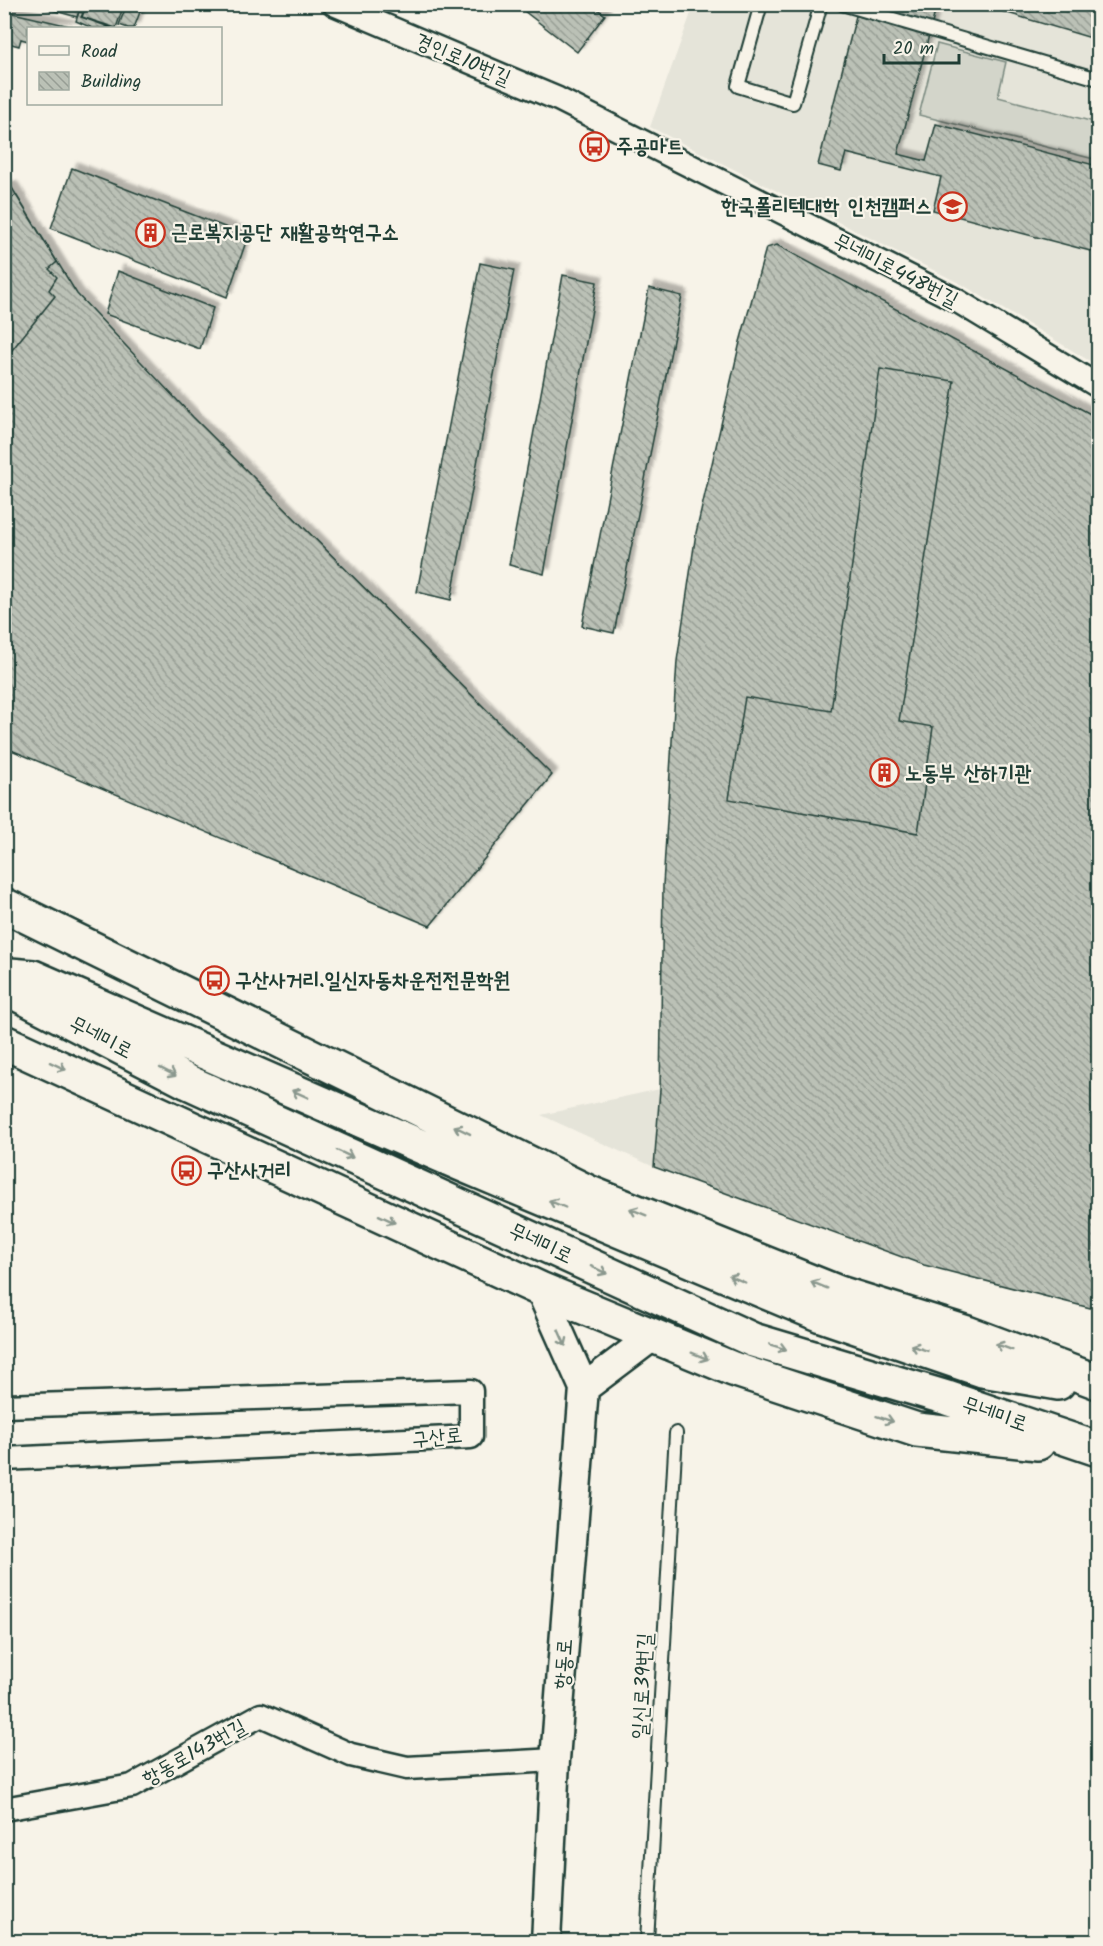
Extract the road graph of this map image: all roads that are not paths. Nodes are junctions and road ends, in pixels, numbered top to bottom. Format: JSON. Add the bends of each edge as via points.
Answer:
{"nodes":[{"id":1,"x":334,"y":4,"type":"edge"},
{"id":2,"x":761,"y":4,"type":"edge"},
{"id":3,"x":821,"y":4,"type":"edge"},
{"id":4,"x":842,"y":4,"type":"edge"},
{"id":5,"x":1098,"y":79,"type":"edge"},
{"id":6,"x":558,"y":99,"type":"joint"},
{"id":7,"x":1098,"y":386,"type":"edge"},
{"id":8,"x":8,"y":910,"type":"edge"},
{"id":9,"x":4,"y":974,"type":"edge"},
{"id":10,"x":4,"y":987,"type":"edge"},
{"id":11,"x":4,"y":1042,"type":"edge"},
{"id":12,"x":540,"y":1289,"type":"junction"},
{"id":13,"x":653,"y":1336,"type":"junction"},
{"id":14,"x":1098,"y":1382,"type":"edge"},
{"id":15,"x":1098,"y":1387,"type":"edge"},
{"id":16,"x":584,"y":1388,"type":"junction"},
{"id":17,"x":4,"y":1406,"type":"edge"},
{"id":18,"x":676,"y":1433,"type":"dead end"},
{"id":19,"x":1098,"y":1449,"type":"edge"},
{"id":20,"x":4,"y":1460,"type":"edge"},
{"id":21,"x":555,"y":1760,"type":"junction"},
{"id":22,"x":4,"y":1809,"type":"edge"},
{"id":23,"x":546,"y":1941,"type":"edge"},
{"id":24,"x":647,"y":1941,"type":"edge"}],
"edges":[{"from":1,"to":6,"type":"street","name":"경인로10번길"},
{"from":2,"to":3,"type":"lane","via":[[738,86],[793,103]]},
{"from":4,"to":5,"type":"lane"},
{"from":6,"to":7,"type":"street","name":"무네미로448번길","via":[[957,300]]},
{"from":14,"to":8,"type":"main road","one_way":true,"via":[[967,1333],[839,1293],[590,1193]]},
{"from":15,"to":9,"type":"main road","name":"무네미로","one_way":true,"via":[[982,1370],[821,1315],[461,1164],[33,977]]},
{"from":10,"to":19,"type":"main road","name":"무네미로","one_way":true,"via":[[188,1082],[753,1340],[947,1398]]},
{"from":11,"to":12,"type":"main road","one_way":true},
{"from":12,"to":13,"type":"main road"},
{"from":12,"to":16,"type":"street","name":"항동로","one_way":true},
{"from":13,"to":16,"type":"street"},
{"from":13,"to":19,"type":"main road","one_way":true,"via":[[734,1369],[917,1430]]},
{"from":16,"to":21,"type":"street","name":"항동로"},
{"from":17,"to":20,"type":"street","name":"구산로","via":[[471,1392],[471,1437]]},
{"from":18,"to":24,"type":"lane","name":"일신로39번길"},
{"from":21,"to":22,"type":"street","name":"항동로143번길","via":[[407,1767],[351,1755],[261,1715],[132,1786]]},
{"from":21,"to":23,"type":"street","name":"항동로"}]}
